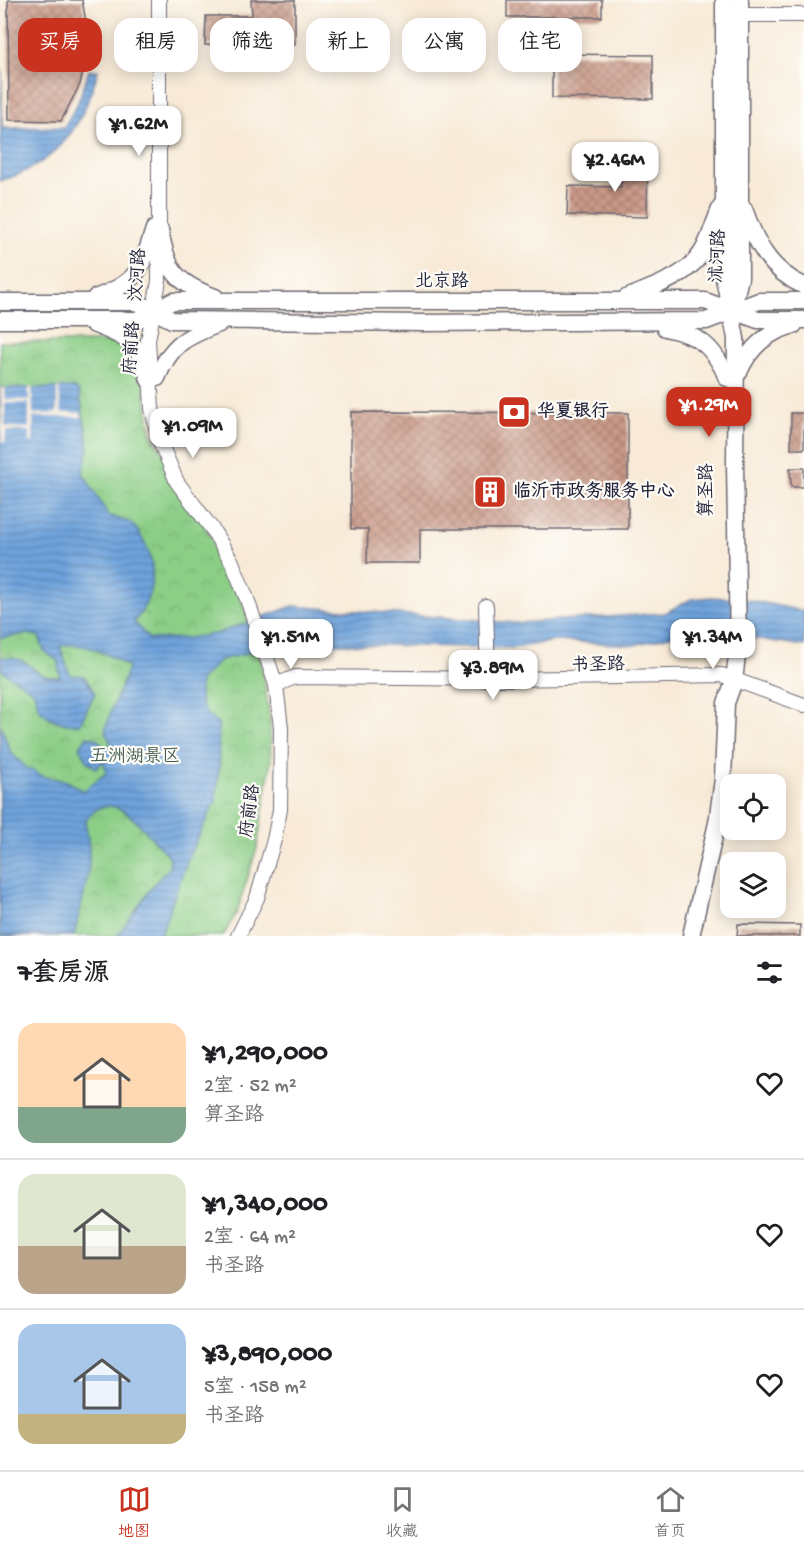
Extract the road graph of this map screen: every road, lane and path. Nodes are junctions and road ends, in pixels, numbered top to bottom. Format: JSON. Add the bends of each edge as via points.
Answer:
{"nodes":[{"id":1,"x":153,"y":0,"type":"edge"},
{"id":2,"x":159,"y":0,"type":"edge"},
{"id":3,"x":724,"y":0,"type":"edge"},
{"id":4,"x":740,"y":7,"type":"edge"},
{"id":5,"x":804,"y":15,"type":"edge"},
{"id":6,"x":732,"y":198,"type":"junction"},
{"id":7,"x":157,"y":230,"type":"junction"},
{"id":8,"x":804,"y":286,"type":"edge"},
{"id":9,"x":616,"y":301,"type":"junction"},
{"id":10,"x":804,"y":301,"type":"edge"},
{"id":11,"x":0,"y":302,"type":"edge"},
{"id":12,"x":82,"y":302,"type":"junction"},
{"id":13,"x":227,"y":302,"type":"junction"},
{"id":14,"x":732,"y":310,"type":"junction"},
{"id":15,"x":154,"y":312,"type":"junction"},
{"id":16,"x":0,"y":320,"type":"edge"},
{"id":17,"x":84,"y":320,"type":"junction"},
{"id":18,"x":227,"y":321,"type":"junction"},
{"id":19,"x":804,"y":321,"type":"edge"},
{"id":20,"x":623,"y":322,"type":"junction"},
{"id":21,"x":732,"y":378,"type":"junction"},
{"id":22,"x":153,"y":379,"type":"junction"},
{"id":23,"x":486,"y":609,"type":"dead end"},
{"id":24,"x":488,"y":679,"type":"junction"},
{"id":25,"x":734,"y":681,"type":"junction"},
{"id":26,"x":276,"y":685,"type":"junction"},
{"id":27,"x":804,"y":698,"type":"edge"},
{"id":28,"x":804,"y":705,"type":"edge"},
{"id":29,"x":732,"y":774,"type":"edge"},
{"id":30,"x":722,"y":840,"type":"edge"},
{"id":31,"x":229,"y":936,"type":"edge"},
{"id":32,"x":238,"y":936,"type":"edge"},
{"id":33,"x":691,"y":936,"type":"edge"},
{"id":34,"x":700,"y":936,"type":"edge"}],
"edges":[{"from":1,"to":7,"type":"street","name":"汶河路"},
{"from":2,"to":7,"type":"street","name":"汶河路"},
{"from":3,"to":6,"type":"main road","name":"沭河路"},
{"from":4,"to":5,"type":"street"},
{"from":4,"to":6,"type":"main road","name":"沭河路"},
{"from":6,"to":8,"type":"main road","via":[[771,264]]},
{"from":6,"to":9,"type":"main road","via":[[692,264],[664,283]]},
{"from":6,"to":14,"type":"main road","name":"沭河路","via":[[740,278]]},
{"from":7,"to":12,"type":"main road","via":[[137,272],[119,289]]},
{"from":7,"to":13,"type":"main road","via":[[165,259],[177,278],[197,291]]},
{"from":7,"to":15,"type":"street","name":"汶河路","via":[[150,281]]},
{"from":9,"to":13,"type":"main road","name":"北京路"},
{"from":9,"to":14,"type":"main road","name":"北京路","via":[[705,301]]},
{"from":10,"to":14,"type":"main road","via":[[759,301]]},
{"from":11,"to":12,"type":"main road"},
{"from":12,"to":15,"type":"main road","via":[[136,302]]},
{"from":13,"to":15,"type":"main road","name":"北京路","via":[[173,301]]},
{"from":14,"to":19,"type":"main road","name":"北京路","via":[[758,320]]},
{"from":14,"to":20,"type":"main road","via":[[706,321]]},
{"from":14,"to":21,"type":"main road","name":"算圣路","via":[[736,338]]},
{"from":15,"to":17,"type":"main road","name":"北京路","via":[[137,320]]},
{"from":15,"to":18,"type":"main road","via":[[172,320]]},
{"from":15,"to":22,"type":"street","name":"府前路","via":[[148,340]]},
{"from":16,"to":17,"type":"main road","name":"北京路"},
{"from":17,"to":22,"type":"main road","via":[[134,344]]},
{"from":18,"to":20,"type":"main road"},
{"from":18,"to":22,"type":"main road","via":[[190,335],[175,346]]},
{"from":19,"to":21,"type":"main road","via":[[778,329],[759,341]]},
{"from":20,"to":21,"type":"main road","via":[[689,333],[719,357]]},
{"from":21,"to":25,"type":"main road","name":"算圣路","via":[[726,483],[734,568],[734,647],[729,662]]},
{"from":22,"to":26,"type":"street","name":"府前路","via":[[158,437],[169,466],[232,562],[250,597]]},
{"from":23,"to":24,"type":"street"},
{"from":24,"to":25,"type":"street","name":"书圣路","via":[[716,675]]},
{"from":24,"to":26,"type":"street","name":"书圣路","via":[[295,677]]},
{"from":25,"to":26,"type":"street","name":"书圣路"},
{"from":25,"to":27,"type":"street","name":"书圣路","via":[[753,681]]},
{"from":25,"to":28,"type":"street","name":"书圣路"},
{"from":25,"to":29,"type":"main road","name":"算圣路"},
{"from":25,"to":33,"type":"main road","name":"算圣路","via":[[726,703],[717,823]]},
{"from":26,"to":31,"type":"street","name":"府前路","via":[[272,702],[274,770],[268,828],[250,895]]},
{"from":26,"to":32,"type":"street","name":"府前路","via":[[281,728],[280,810],[263,880]]},
{"from":30,"to":34,"type":"main road","name":"算圣路"}]}
